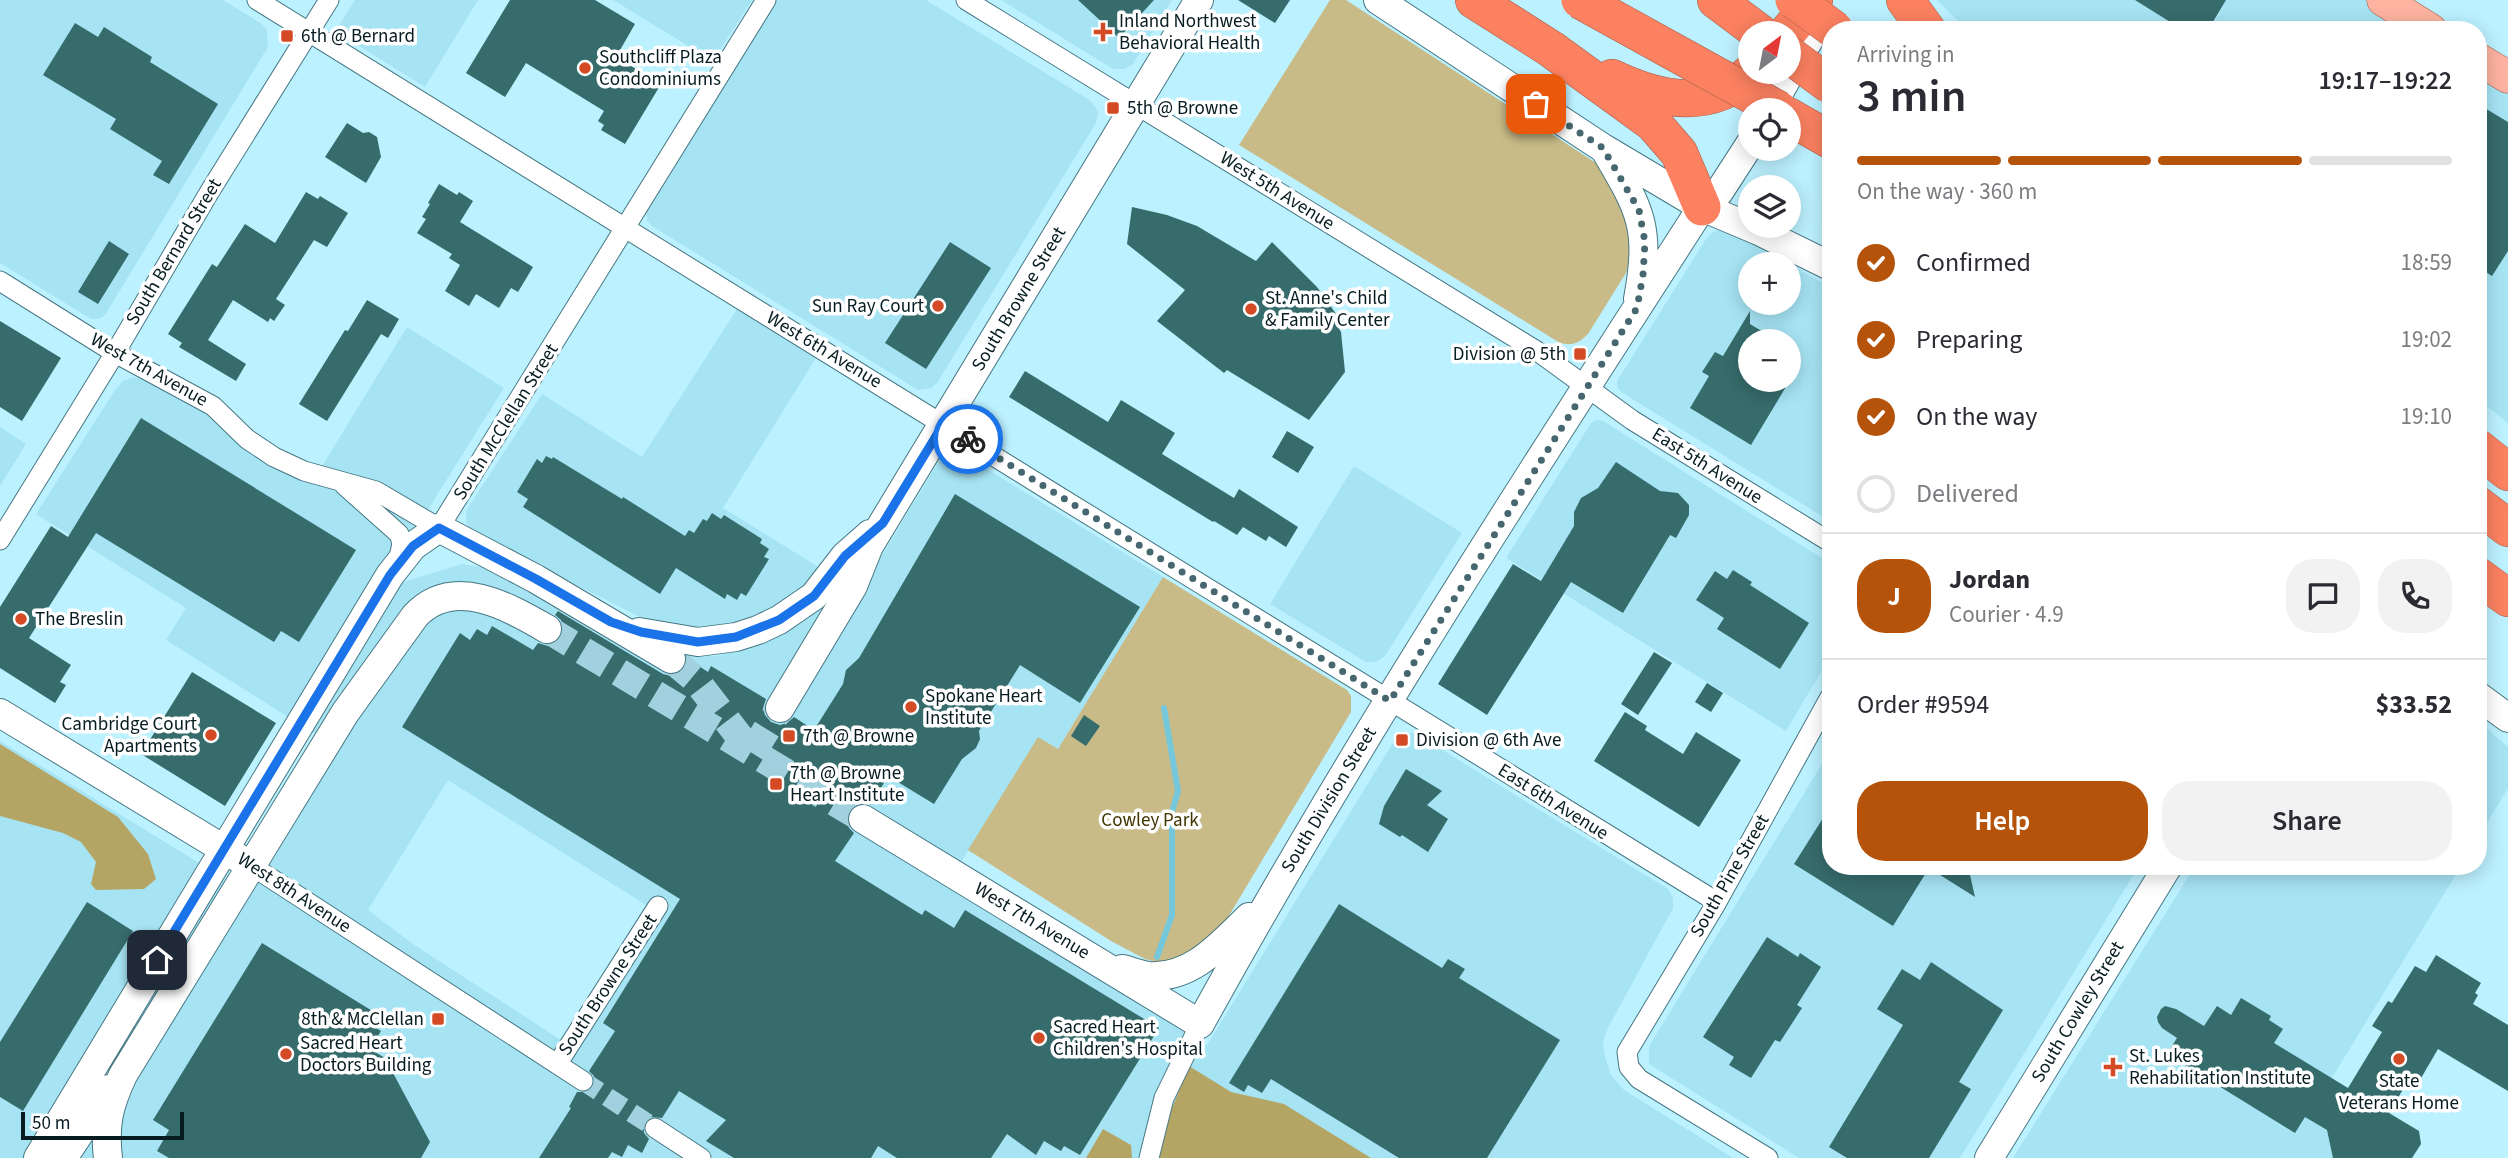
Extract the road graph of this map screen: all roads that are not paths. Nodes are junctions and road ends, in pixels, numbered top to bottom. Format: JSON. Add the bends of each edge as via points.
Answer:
{"nodes":[{"id":1,"x":257,"y":0,"type":"edge"},
{"id":2,"x":328,"y":0,"type":"edge"},
{"id":3,"x":766,"y":0,"type":"edge"},
{"id":4,"x":966,"y":0,"type":"edge"},
{"id":5,"x":1199,"y":0,"type":"edge"},
{"id":6,"x":1378,"y":0,"type":"edge"},
{"id":7,"x":1474,"y":0,"type":"edge"},
{"id":8,"x":1580,"y":0,"type":"edge"},
{"id":9,"x":1716,"y":0,"type":"edge"},
{"id":10,"x":1794,"y":0,"type":"edge"},
{"id":11,"x":1815,"y":0,"type":"edge"},
{"id":12,"x":1905,"y":0,"type":"edge"},
{"id":13,"x":2383,"y":0,"type":"edge"},
{"id":14,"x":1744,"y":21,"type":"edge"},
{"id":15,"x":1797,"y":21,"type":"edge"},
{"id":16,"x":1823,"y":21,"type":"edge"},
{"id":17,"x":1920,"y":21,"type":"edge"},
{"id":18,"x":2417,"y":21,"type":"edge"},
{"id":19,"x":309,"y":32,"type":"junction"},
{"id":20,"x":1551,"y":49,"type":"junction"},
{"id":21,"x":1801,"y":64,"type":"edge"},
{"id":22,"x":2487,"y":64,"type":"edge"},
{"id":23,"x":2508,"y":77,"type":"edge"},
{"id":24,"x":1822,"y":79,"type":"edge"},
{"id":25,"x":1738,"y":80,"type":"edge"},
{"id":26,"x":1757,"y":98,"type":"edge"},
{"id":27,"x":1776,"y":98,"type":"edge"},
{"id":28,"x":1136,"y":104,"type":"junction"},
{"id":29,"x":1603,"y":148,"type":"junction"},
{"id":30,"x":1739,"y":161,"type":"edge"},
{"id":31,"x":1702,"y":207,"type":"junction"},
{"id":32,"x":625,"y":230,"type":"junction"},
{"id":33,"x":1822,"y":262,"type":"edge"},
{"id":34,"x":0,"y":281,"type":"edge"},
{"id":35,"x":1637,"y":308,"type":"junction"},
{"id":36,"x":115,"y":353,"type":"junction"},
{"id":37,"x":1585,"y":386,"type":"junction"},
{"id":38,"x":944,"y":423,"type":"junction"},
{"id":39,"x":2487,"y":455,"type":"edge"},
{"id":40,"x":2508,"y":472,"type":"edge"},
{"id":41,"x":331,"y":479,"type":"junction"},
{"id":42,"x":2487,"y":512,"type":"edge"},
{"id":43,"x":883,"y":523,"type":"junction"},
{"id":44,"x":439,"y":528,"type":"junction"},
{"id":45,"x":2508,"y":528,"type":"edge"},
{"id":46,"x":1822,"y":537,"type":"edge"},
{"id":47,"x":0,"y":540,"type":"edge"},
{"id":48,"x":398,"y":565,"type":"junction"},
{"id":49,"x":611,"y":622,"type":"junction"},
{"id":50,"x":547,"y":629,"type":"tunnel mouth"},
{"id":51,"x":671,"y":659,"type":"tunnel mouth"},
{"id":52,"x":1390,"y":701,"type":"junction"},
{"id":53,"x":2487,"y":703,"type":"edge"},
{"id":54,"x":780,"y":708,"type":"tunnel mouth"},
{"id":55,"x":1822,"y":712,"type":"edge"},
{"id":56,"x":0,"y":713,"type":"edge"},
{"id":57,"x":2508,"y":718,"type":"edge"},
{"id":58,"x":863,"y":819,"type":"tunnel mouth"},
{"id":59,"x":223,"y":849,"type":"junction"},
{"id":60,"x":252,"y":866,"type":"junction"},
{"id":61,"x":2162,"y":875,"type":"edge"},
{"id":62,"x":1269,"y":899,"type":"junction"},
{"id":63,"x":1717,"y":902,"type":"junction"},
{"id":64,"x":658,"y":906,"type":"dead end"},
{"id":65,"x":1103,"y":964,"type":"junction"},
{"id":66,"x":1200,"y":1024,"type":"junction"},
{"id":67,"x":558,"y":1063,"type":"junction"},
{"id":68,"x":123,"y":1075,"type":"junction"},
{"id":69,"x":583,"y":1081,"type":"tunnel mouth"},
{"id":70,"x":655,"y":1128,"type":"tunnel mouth"},
{"id":71,"x":51,"y":1155,"type":"edge"},
{"id":72,"x":108,"y":1158,"type":"edge"},
{"id":73,"x":701,"y":1158,"type":"edge"},
{"id":74,"x":1149,"y":1158,"type":"edge"},
{"id":75,"x":1768,"y":1158,"type":"edge"},
{"id":76,"x":1989,"y":1158,"type":"edge"}],
"edges":[{"from":1,"to":19,"type":"street","name":"West 6th Avenue"},
{"from":2,"to":19,"type":"street","name":"South Bernard Street"},
{"from":3,"to":32,"type":"street","name":"South McClellan Street"},
{"from":4,"to":28,"type":"street","name":"West 5th Avenue"},
{"from":5,"to":28,"type":"street","name":"South Browne Street"},
{"from":6,"to":29,"type":"street"},
{"from":7,"to":20,"type":"highway"},
{"from":8,"to":26,"type":"highway","bridge":true},
{"from":9,"to":14,"type":"highway"},
{"from":10,"to":16,"type":"highway","bridge":true},
{"from":11,"to":15,"type":"highway"},
{"from":11,"to":27,"type":"street","via":[[1810,38]]},
{"from":12,"to":17,"type":"highway"},
{"from":13,"to":18,"type":"main road"},
{"from":19,"to":32,"type":"street","name":"West 6th Avenue"},
{"from":19,"to":36,"type":"street","name":"South Bernard Street"},
{"from":20,"to":25,"type":"highway","via":[[1666,98],[1703,98]]},
{"from":20,"to":31,"type":"highway","via":[[1665,135],[1679,153]]},
{"from":21,"to":24,"type":"highway","bridge":true},
{"from":22,"to":23,"type":"main road"},
{"from":28,"to":37,"type":"street","name":"West 5th Avenue","via":[[1540,352]]},
{"from":28,"to":38,"type":"street","name":"South Browne Street"},
{"from":29,"to":31,"type":"street"},
{"from":29,"to":35,"type":"street","via":[[1639,210],[1645,242]]},
{"from":30,"to":31,"type":"street","name":"South Division Street"},
{"from":31,"to":33,"type":"street"},
{"from":31,"to":35,"type":"street","name":"South Division Street"},
{"from":32,"to":38,"type":"street","name":"West 6th Avenue"},
{"from":32,"to":44,"type":"street","name":"South McClellan Street"},
{"from":34,"to":36,"type":"street","name":"West 7th Avenue"},
{"from":35,"to":37,"type":"street","name":"South Division Street"},
{"from":36,"to":41,"type":"street","name":"West 7th Avenue","via":[[213,406],[247,439],[274,457]]},
{"from":36,"to":47,"type":"street","name":"South Bernard Street"},
{"from":37,"to":46,"type":"street","name":"East 5th Avenue"},
{"from":37,"to":52,"type":"street","name":"South Division Street"},
{"from":38,"to":43,"type":"street","name":"South Browne Street"},
{"from":38,"to":52,"type":"street","name":"West 6th Avenue"},
{"from":39,"to":40,"type":"highway"},
{"from":41,"to":44,"type":"street","name":"West 7th Avenue","via":[[376,491]]},
{"from":41,"to":48,"type":"street","name":"West 7th Avenue","via":[[352,491],[399,534]]},
{"from":42,"to":45,"type":"highway"},
{"from":43,"to":49,"type":"street","name":"West 7th Avenue","via":[[845,556],[814,596],[758,630],[698,642]]},
{"from":43,"to":54,"type":"street","name":"South Browne Street","via":[[847,597]]},
{"from":44,"to":48,"type":"street","name":"South McClellan Street","via":[[413,546]]},
{"from":44,"to":49,"type":"street","name":"West 7th Avenue"},
{"from":48,"to":59,"type":"street","name":"South McClellan Street"},
{"from":49,"to":51,"type":"street","name":"West 7th Avenue"},
{"from":50,"to":60,"type":"street","name":"South McClellan Street","via":[[484,598],[451,596],[424,607],[345,713]]},
{"from":52,"to":62,"type":"street","name":"South Division Street"},
{"from":52,"to":63,"type":"street","name":"East 6th Avenue"},
{"from":53,"to":57,"type":"street"},
{"from":55,"to":63,"type":"street","name":"South Pine Street"},
{"from":56,"to":59,"type":"street","name":"West 8th Avenue"},
{"from":58,"to":65,"type":"street","name":"West 7th Avenue"},
{"from":59,"to":60,"type":"street","name":"West 8th Avenue"},
{"from":59,"to":71,"type":"street","name":"South McClellan Street"},
{"from":60,"to":67,"type":"street","name":"West 8th Avenue"},
{"from":60,"to":68,"type":"street","name":"South McClellan Street"},
{"from":61,"to":76,"type":"street","name":"South Cowley Street"},
{"from":62,"to":65,"type":"street","via":[[1188,970],[1148,976]]},
{"from":62,"to":66,"type":"street","name":"South Division Street"},
{"from":63,"to":75,"type":"street","name":"South Pine Street","via":[[1627,1052],[1629,1067],[1639,1079]]},
{"from":64,"to":67,"type":"street","name":"South Browne Street"},
{"from":65,"to":66,"type":"street","name":"West 7th Avenue"},
{"from":66,"to":74,"type":"street","name":"South Division Street","via":[[1164,1098]]},
{"from":67,"to":69,"type":"street","name":"West 8th Avenue"},
{"from":68,"to":71,"type":"street","name":"South McClellan Street"},
{"from":68,"to":72,"type":"street","name":"South McClellan Street","via":[[108,1109]]},
{"from":70,"to":73,"type":"street"}]}
